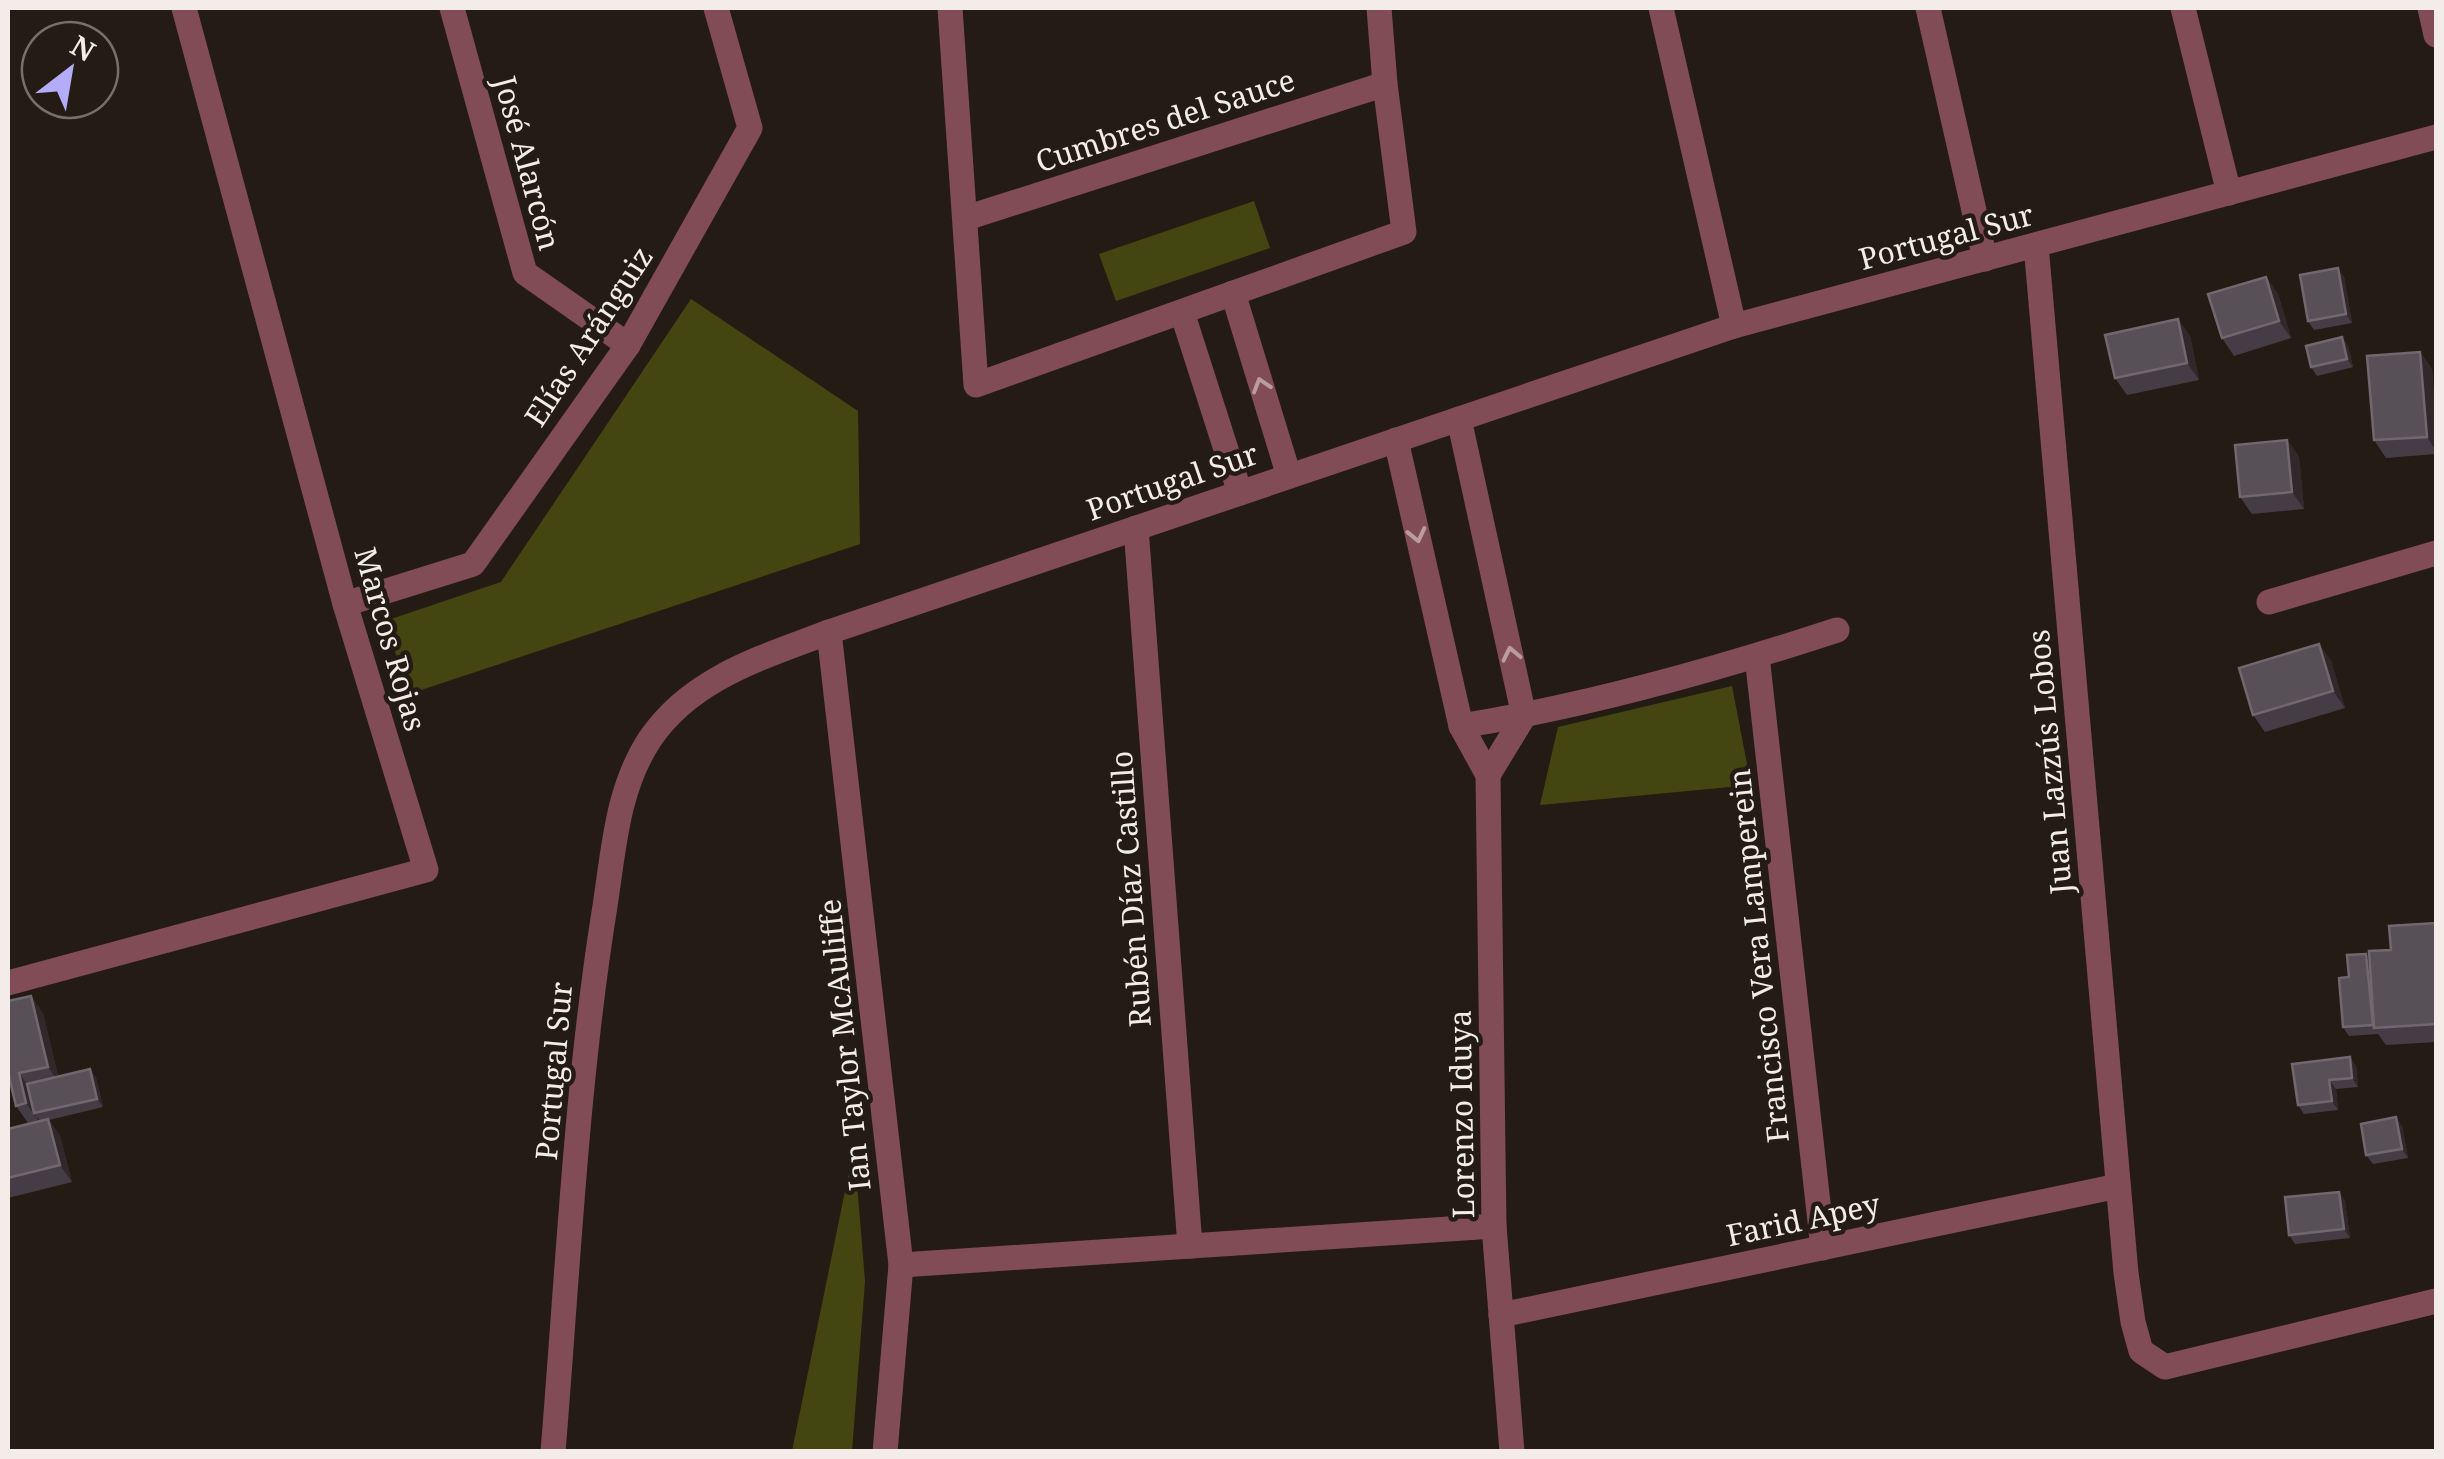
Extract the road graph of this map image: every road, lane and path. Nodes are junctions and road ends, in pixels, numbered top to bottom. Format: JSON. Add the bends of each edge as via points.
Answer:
{"nodes":[{"id":1,"x":184,"y":8,"type":"edge"},
{"id":2,"x":452,"y":8,"type":"edge"},
{"id":3,"x":716,"y":8,"type":"edge"},
{"id":4,"x":950,"y":8,"type":"edge"},
{"id":5,"x":1379,"y":8,"type":"edge"},
{"id":6,"x":1661,"y":8,"type":"edge"},
{"id":7,"x":1928,"y":8,"type":"edge"},
{"id":8,"x":2183,"y":8,"type":"edge"},
{"id":9,"x":2430,"y":8,"type":"edge"},
{"id":10,"x":2436,"y":36,"type":"edge"},
{"id":11,"x":1384,"y":84,"type":"junction"},
{"id":12,"x":2436,"y":137,"type":"edge"},
{"id":13,"x":2229,"y":193,"type":"junction"},
{"id":14,"x":966,"y":218,"type":"junction"},
{"id":15,"x":2036,"y":245,"type":"junction"},
{"id":16,"x":1985,"y":259,"type":"junction"},
{"id":17,"x":1233,"y":293,"type":"junction"},
{"id":18,"x":1182,"y":312,"type":"junction"},
{"id":19,"x":1734,"y":326,"type":"junction"},
{"id":20,"x":628,"y":345,"type":"junction"},
{"id":21,"x":1459,"y":419,"type":"junction"},
{"id":22,"x":1396,"y":440,"type":"junction"},
{"id":23,"x":1290,"y":476,"type":"junction"},
{"id":24,"x":1240,"y":492,"type":"junction"},
{"id":25,"x":1136,"y":528,"type":"junction"},
{"id":26,"x":2436,"y":553,"type":"edge"},
{"id":27,"x":2269,"y":602,"type":"dead end"},
{"id":28,"x":345,"y":604,"type":"junction"},
{"id":29,"x":1838,"y":630,"type":"dead end"},
{"id":30,"x":830,"y":632,"type":"junction"},
{"id":31,"x":1757,"y":656,"type":"junction"},
{"id":32,"x":1524,"y":716,"type":"junction"},
{"id":33,"x":1461,"y":726,"type":"junction"},
{"id":34,"x":1488,"y":775,"type":"junction"},
{"id":35,"x":8,"y":983,"type":"edge"},
{"id":36,"x":2118,"y":1186,"type":"junction"},
{"id":37,"x":1494,"y":1226,"type":"junction"},
{"id":38,"x":1190,"y":1246,"type":"junction"},
{"id":39,"x":1823,"y":1248,"type":"junction"},
{"id":40,"x":901,"y":1266,"type":"junction"},
{"id":41,"x":2436,"y":1301,"type":"edge"},
{"id":42,"x":1501,"y":1315,"type":"junction"},
{"id":43,"x":553,"y":1452,"type":"edge"},
{"id":44,"x":885,"y":1452,"type":"edge"},
{"id":45,"x":1512,"y":1452,"type":"edge"}],
"edges":[{"from":1,"to":28,"type":"street","name":"Marcos Rojas"},
{"from":2,"to":20,"type":"street","name":"José Alarcón","via":[[525,273]]},
{"from":3,"to":20,"type":"street","name":"Elías Aránguiz","via":[[750,128]]},
{"from":4,"to":14,"type":"street"},
{"from":5,"to":11,"type":"street"},
{"from":6,"to":19,"type":"street"},
{"from":7,"to":16,"type":"street"},
{"from":8,"to":13,"type":"street"},
{"from":9,"to":10,"type":"street"},
{"from":11,"to":14,"type":"street","name":"Cumbres del Sauce"},
{"from":11,"to":17,"type":"street","via":[[1404,232]]},
{"from":12,"to":13,"type":"street","name":"Portugal Sur"},
{"from":13,"to":15,"type":"street","name":"Portugal Sur"},
{"from":14,"to":18,"type":"street","via":[[976,385]]},
{"from":15,"to":16,"type":"street","name":"Portugal Sur"},
{"from":15,"to":36,"type":"street","name":"Juan Lazzús Lobos"},
{"from":16,"to":19,"type":"street","name":"Portugal Sur"},
{"from":17,"to":18,"type":"street"},
{"from":23,"to":17,"type":"street","one_way":true},
{"from":18,"to":24,"type":"street"},
{"from":19,"to":21,"type":"street","name":"Portugal Sur"},
{"from":20,"to":28,"type":"street","name":"Elías Aránguiz","via":[[473,564]]},
{"from":21,"to":22,"type":"street","name":"Portugal Sur"},
{"from":32,"to":21,"type":"street","one_way":true},
{"from":22,"to":23,"type":"street","name":"Portugal Sur"},
{"from":22,"to":33,"type":"street","name":"Lorenzo Iduya","one_way":true},
{"from":23,"to":24,"type":"street","name":"Portugal Sur"},
{"from":24,"to":25,"type":"street","name":"Portugal Sur"},
{"from":25,"to":30,"type":"street","name":"Portugal Sur"},
{"from":25,"to":38,"type":"street","name":"Rubén Díaz Castillo"},
{"from":26,"to":27,"type":"street"},
{"from":28,"to":35,"type":"street","name":"Marcos Rojas","via":[[426,870]]},
{"from":29,"to":31,"type":"street"},
{"from":30,"to":40,"type":"street","name":"Ian Taylor McAuliffe"},
{"from":30,"to":43,"type":"street","name":"Portugal Sur","via":[[696,691],[652,737],[622,796],[593,980]]},
{"from":31,"to":32,"type":"street"},
{"from":31,"to":39,"type":"street","name":"Francisco Vera Lamperein"},
{"from":32,"to":33,"type":"street"},
{"from":32,"to":34,"type":"street"},
{"from":33,"to":34,"type":"street","name":"Lorenzo Iduya"},
{"from":34,"to":37,"type":"street","name":"Lorenzo Iduya"},
{"from":36,"to":39,"type":"street","name":"Farid Apey"},
{"from":36,"to":41,"type":"street","name":"Juan Lazzús Lobos","via":[[2132,1322],[2141,1351],[2165,1367]]},
{"from":37,"to":38,"type":"street"},
{"from":37,"to":42,"type":"street","name":"Lorenzo Iduya"},
{"from":38,"to":40,"type":"street"},
{"from":39,"to":42,"type":"street","name":"Farid Apey"},
{"from":40,"to":44,"type":"street","name":"Ian Taylor McAuliffe"},
{"from":42,"to":45,"type":"street","name":"Lorenzo Iduya"}]}
